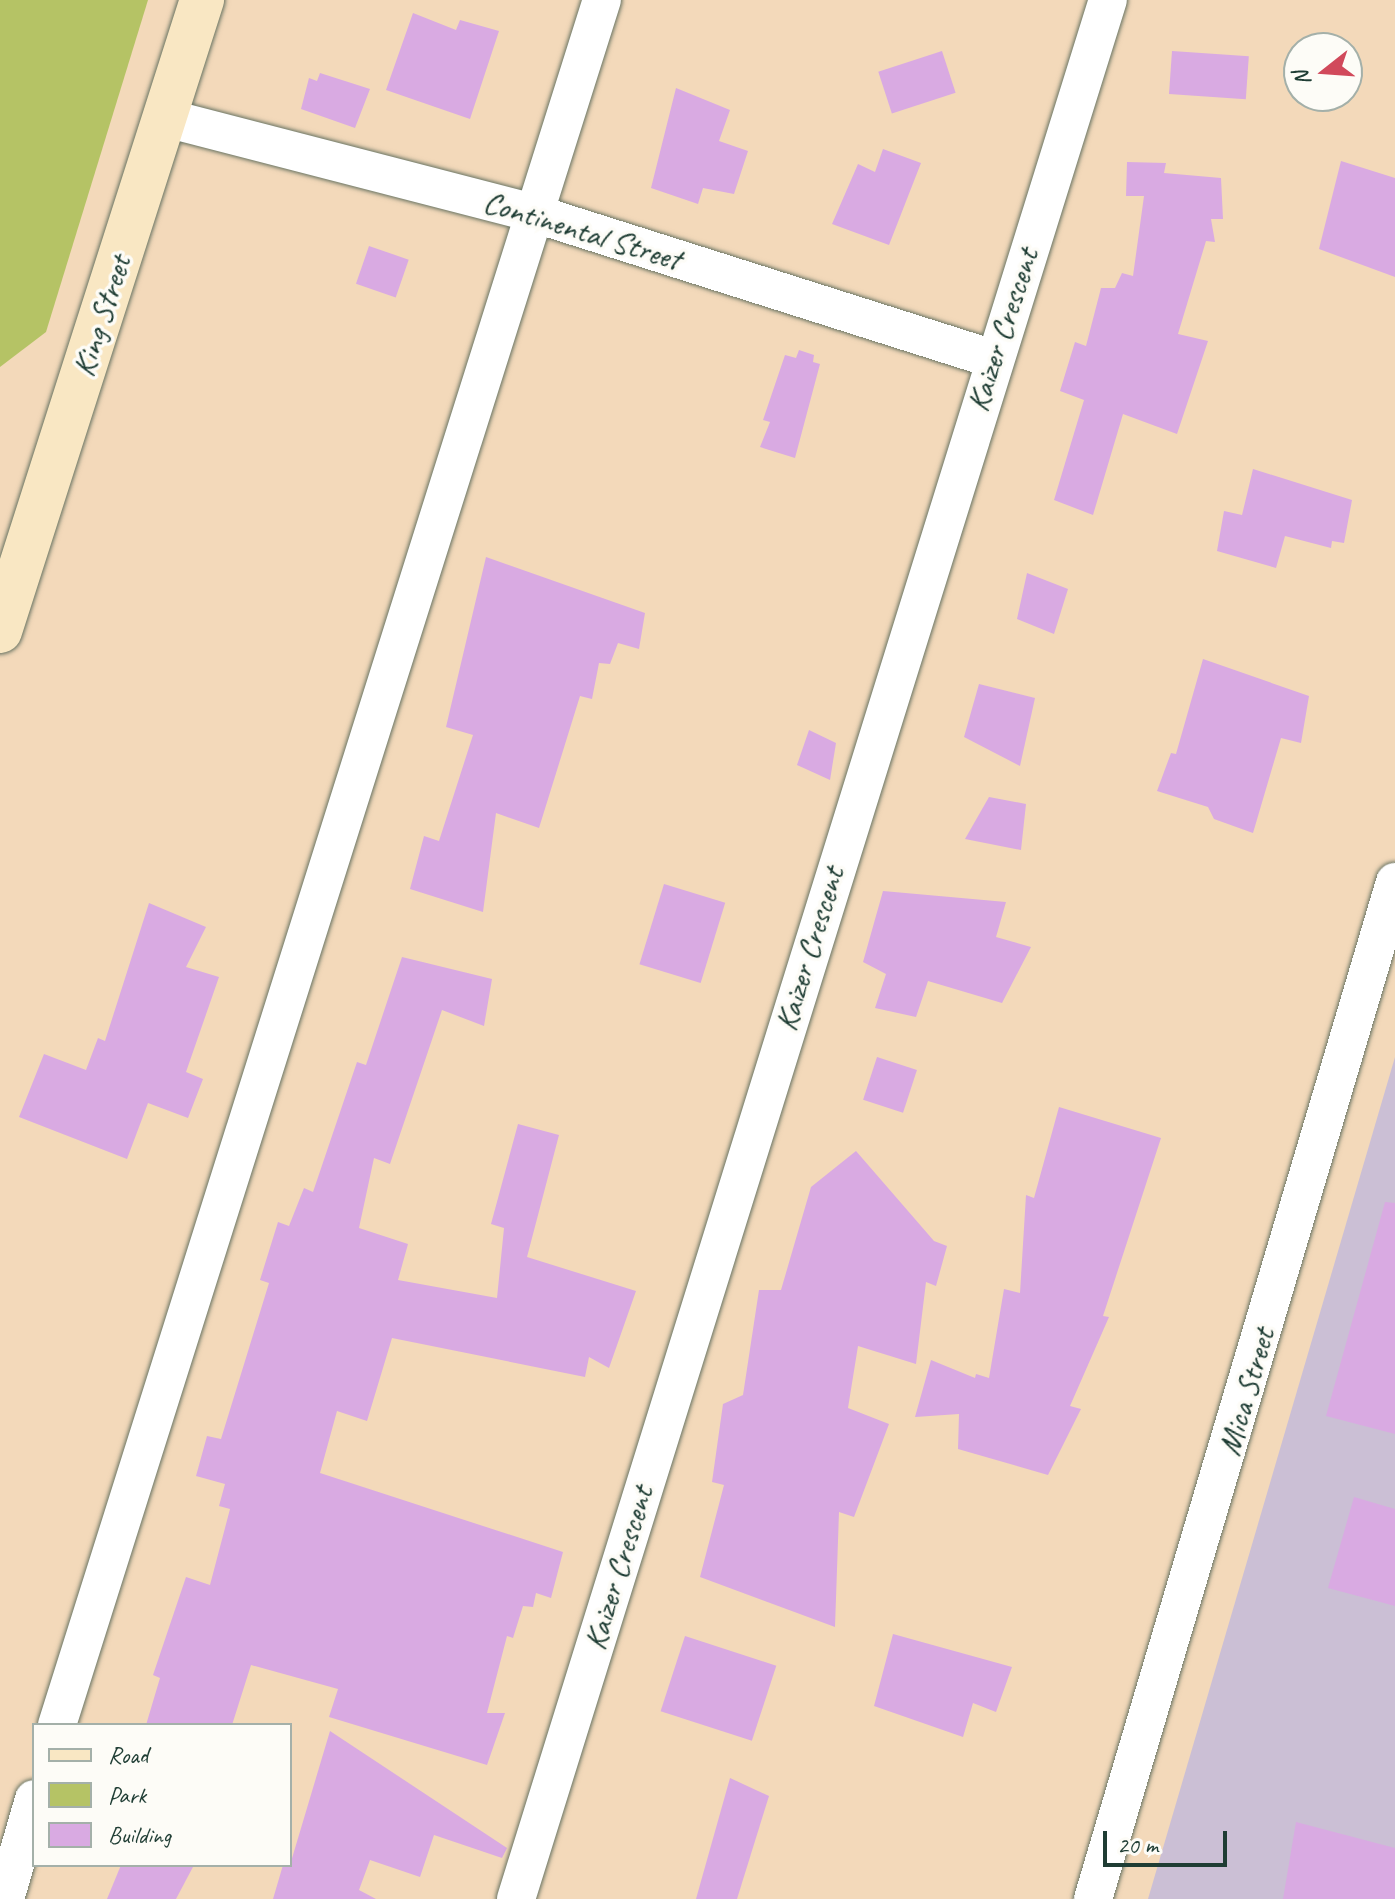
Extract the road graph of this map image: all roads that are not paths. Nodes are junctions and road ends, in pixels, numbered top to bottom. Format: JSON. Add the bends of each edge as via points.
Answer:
{"nodes":[{"id":1,"x":202,"y":0,"type":"edge"},
{"id":2,"x":602,"y":0,"type":"edge"},
{"id":3,"x":1108,"y":0,"type":"edge"},
{"id":4,"x":166,"y":118,"type":"junction"},
{"id":5,"x":533,"y":213,"type":"junction"},
{"id":6,"x":993,"y":359,"type":"junction"},
{"id":7,"x":0,"y":631,"type":"edge"},
{"id":8,"x":1395,"y":882,"type":"edge"},
{"id":9,"x":58,"y":1723,"type":"edge"},
{"id":10,"x":32,"y":1806,"type":"edge"},
{"id":11,"x":5,"y":1899,"type":"edge"},
{"id":12,"x":516,"y":1899,"type":"edge"},
{"id":13,"x":1093,"y":1899,"type":"edge"}],
"edges":[{"from":1,"to":4,"type":"street","name":"King Street"},
{"from":2,"to":5,"type":"street"},
{"from":3,"to":6,"type":"street","name":"Kaizer Crescent"},
{"from":4,"to":5,"type":"street","name":"Continental Street"},
{"from":4,"to":7,"type":"street","name":"King Street"},
{"from":5,"to":6,"type":"street","name":"Continental Street"},
{"from":5,"to":9,"type":"street"},
{"from":6,"to":12,"type":"street","name":"Kaizer Crescent"},
{"from":8,"to":13,"type":"street","name":"Mica Street"},
{"from":10,"to":11,"type":"street"}]}
